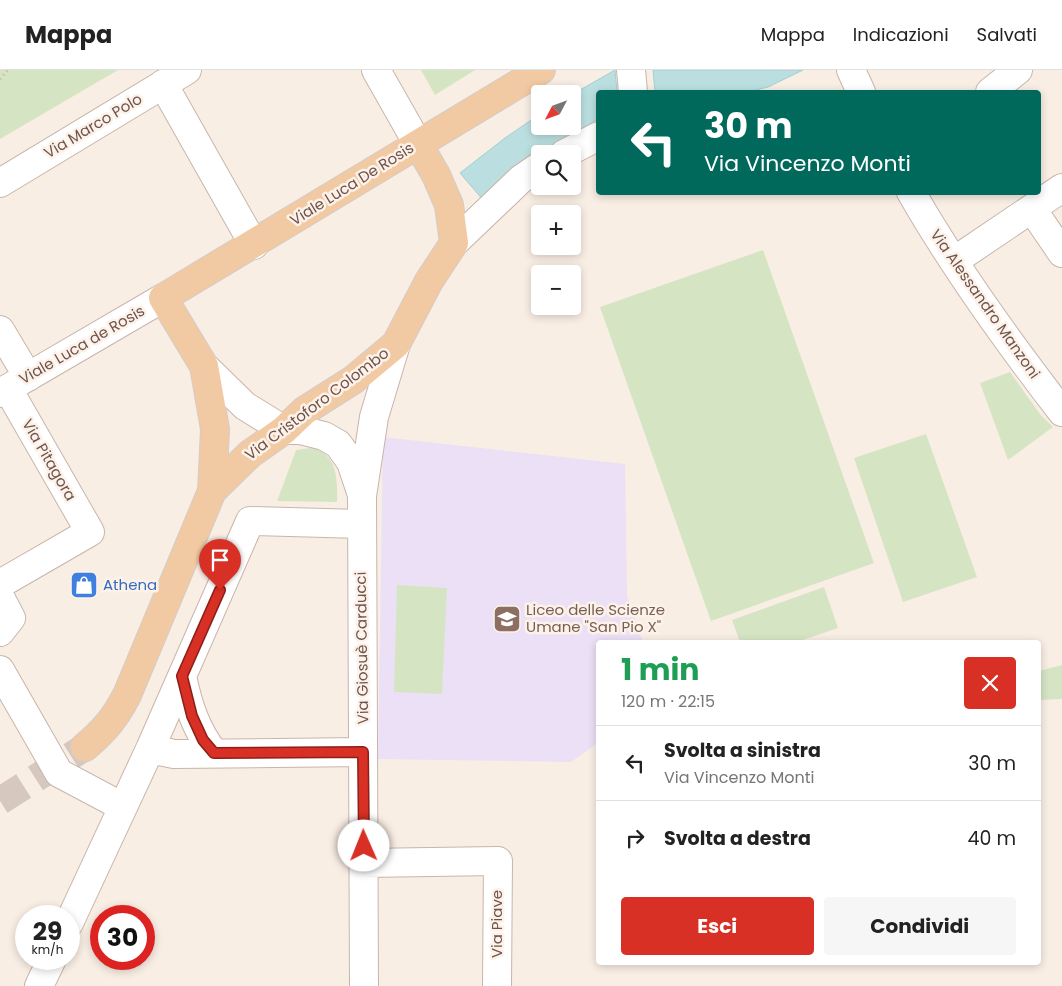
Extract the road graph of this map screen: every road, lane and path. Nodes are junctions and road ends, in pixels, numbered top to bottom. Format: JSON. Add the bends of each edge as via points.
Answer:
{"nodes":[{"id":1,"x":8,"y":70,"type":"edge"},
{"id":2,"x":187,"y":70,"type":"edge"},
{"id":3,"x":376,"y":70,"type":"edge"},
{"id":4,"x":541,"y":70,"type":"edge"},
{"id":5,"x":631,"y":70,"type":"edge"},
{"id":6,"x":1018,"y":70,"type":"edge"},
{"id":7,"x":0,"y":79,"type":"edge"},
{"id":8,"x":163,"y":84,"type":"junction"},
{"id":9,"x":633,"y":90,"type":"edge"},
{"id":10,"x":993,"y":90,"type":"edge"},
{"id":11,"x":596,"y":138,"type":"edge"},
{"id":12,"x":418,"y":144,"type":"junction"},
{"id":13,"x":581,"y":145,"type":"edge"},
{"id":14,"x":531,"y":172,"type":"edge"},
{"id":15,"x":0,"y":183,"type":"edge"},
{"id":16,"x":1062,"y":188,"type":"edge"},
{"id":17,"x":913,"y":195,"type":"edge"},
{"id":18,"x":1032,"y":209,"type":"junction"},
{"id":19,"x":254,"y":244,"type":"junction"},
{"id":20,"x":454,"y":244,"type":"junction"},
{"id":21,"x":1062,"y":253,"type":"edge"},
{"id":22,"x":954,"y":261,"type":"junction"},
{"id":23,"x":163,"y":298,"type":"junction"},
{"id":24,"x":0,"y":330,"type":"edge"},
{"id":25,"x":396,"y":344,"type":"junction"},
{"id":26,"x":204,"y":366,"type":"junction"},
{"id":27,"x":12,"y":386,"type":"edge"},
{"id":28,"x":1062,"y":412,"type":"edge"},
{"id":29,"x":284,"y":430,"type":"junction"},
{"id":30,"x":212,"y":491,"type":"junction"},
{"id":31,"x":362,"y":496,"type":"junction"},
{"id":32,"x":361,"y":524,"type":"junction"},
{"id":33,"x":0,"y":584,"type":"edge"},
{"id":34,"x":0,"y":597,"type":"edge"},
{"id":35,"x":0,"y":632,"type":"edge"},
{"id":36,"x":182,"y":676,"type":"junction"},
{"id":37,"x":2,"y":677,"type":"edge"},
{"id":38,"x":85,"y":747,"type":"tunnel mouth"},
{"id":39,"x":150,"y":749,"type":"junction"},
{"id":40,"x":363,"y":752,"type":"junction"},
{"id":41,"x":214,"y":753,"type":"junction"},
{"id":42,"x":122,"y":807,"type":"junction"},
{"id":43,"x":364,"y":863,"type":"junction"},
{"id":44,"x":77,"y":905,"type":"edge"},
{"id":45,"x":47,"y":970,"type":"edge"},
{"id":46,"x":40,"y":986,"type":"edge"},
{"id":47,"x":364,"y":986,"type":"edge"},
{"id":48,"x":497,"y":986,"type":"edge"}],
"edges":[{"from":1,"to":7,"type":"path"},
{"from":2,"to":8,"type":"street","name":"Via Marco Polo"},
{"from":3,"to":12,"type":"street"},
{"from":4,"to":12,"type":"main road","name":"Viale Luca De Rosis"},
{"from":5,"to":9,"type":"street"},
{"from":6,"to":10,"type":"street"},
{"from":8,"to":15,"type":"street","name":"Via Marco Polo"},
{"from":8,"to":19,"type":"street"},
{"from":11,"to":13,"type":"street"},
{"from":12,"to":19,"type":"main road","name":"Viale Luca De Rosis"},
{"from":12,"to":20,"type":"main road","via":[[449,205]]},
{"from":14,"to":20,"type":"street"},
{"from":16,"to":18,"type":"street"},
{"from":17,"to":22,"type":"street","name":"Via Alessandro Manzoni"},
{"from":18,"to":21,"type":"street"},
{"from":18,"to":22,"type":"street"},
{"from":19,"to":23,"type":"main road","name":"Viale Luca De Rosis"},
{"from":20,"to":25,"type":"main road","name":"Via Cristoforo Colombo","via":[[429,281]]},
{"from":22,"to":28,"type":"street","name":"Via Alessandro Manzoni","via":[[1013,348]]},
{"from":23,"to":26,"type":"main road"},
{"from":23,"to":27,"type":"street","name":"Viale Luca de Rosis"},
{"from":24,"to":27,"type":"street","name":"Via Pitagora"},
{"from":25,"to":29,"type":"main road","name":"Via Cristoforo Colombo","via":[[353,380],[304,411]]},
{"from":25,"to":31,"type":"street","name":"Via Giosuè Carducci","via":[[374,417]]},
{"from":26,"to":29,"type":"street","via":[[245,406]]},
{"from":26,"to":30,"type":"main road","via":[[215,429]]},
{"from":27,"to":33,"type":"street","name":"Via Pitagora","via":[[90,532]]},
{"from":29,"to":30,"type":"main road","name":"Via Cristoforo Colombo","via":[[250,454]]},
{"from":29,"to":31,"type":"street","via":[[324,436],[338,444],[351,462]]},
{"from":30,"to":38,"type":"main road","name":"Via Cristoforo Colombo","via":[[127,695],[117,715]]},
{"from":31,"to":32,"type":"street","name":"Via Giosuè Carducci"},
{"from":32,"to":36,"type":"street","via":[[250,521]]},
{"from":32,"to":40,"type":"street","name":"Via Giosuè Carducci"},
{"from":34,"to":35,"type":"street","via":[[11,618]]},
{"from":36,"to":39,"type":"street"},
{"from":36,"to":41,"type":"street","via":[[192,716],[203,740]]},
{"from":37,"to":42,"type":"street","via":[[59,774]]},
{"from":39,"to":41,"type":"street","via":[[174,754]]},
{"from":39,"to":42,"type":"street"},
{"from":40,"to":41,"type":"street"},
{"from":40,"to":43,"type":"street","name":"Via Giosuè Carducci"},
{"from":42,"to":44,"type":"street"},
{"from":43,"to":47,"type":"street","name":"Via Giosuè Carducci"},
{"from":43,"to":48,"type":"street","name":"Via Piave","via":[[498,861]]},
{"from":45,"to":46,"type":"street"}]}
